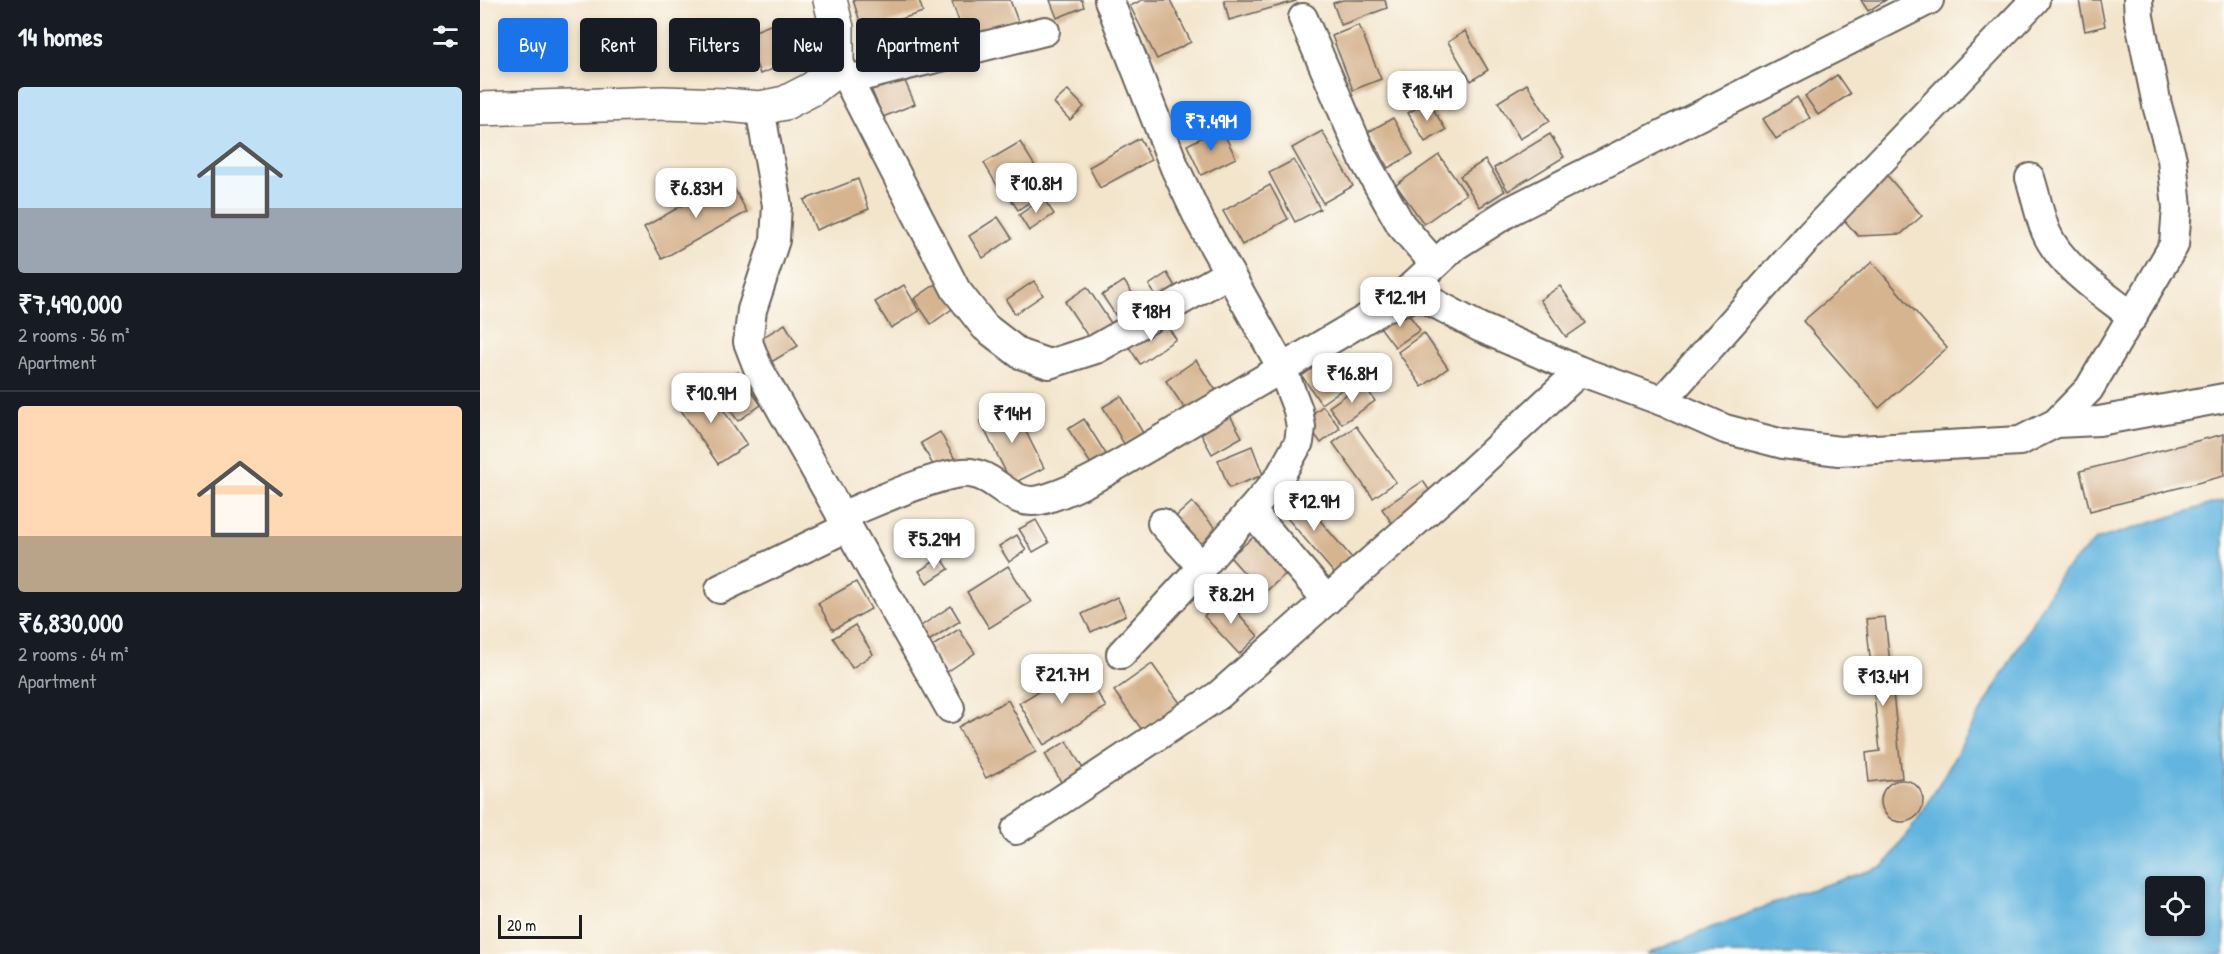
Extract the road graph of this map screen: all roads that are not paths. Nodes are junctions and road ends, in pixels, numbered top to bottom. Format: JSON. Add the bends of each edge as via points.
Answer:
{"nodes":[{"id":1,"x":830,"y":0,"type":"edge"},
{"id":2,"x":1109,"y":0,"type":"edge"},
{"id":3,"x":1929,"y":0,"type":"edge"},
{"id":4,"x":2035,"y":0,"type":"edge"},
{"id":5,"x":2138,"y":0,"type":"edge"},
{"id":6,"x":834,"y":18,"type":"edge"},
{"id":7,"x":1302,"y":18,"type":"dead end"},
{"id":8,"x":1045,"y":31,"type":"dead end"},
{"id":9,"x":844,"y":69,"type":"edge"},
{"id":10,"x":844,"y":71,"type":"edge"},
{"id":11,"x":836,"y":72,"type":"edge"},
{"id":12,"x":760,"y":108,"type":"junction"},
{"id":13,"x":480,"y":109,"type":"edge"},
{"id":14,"x":2030,"y":178,"type":"dead end"},
{"id":15,"x":1435,"y":264,"type":"junction"},
{"id":16,"x":1229,"y":273,"type":"junction"},
{"id":17,"x":1396,"y":301,"type":"junction"},
{"id":18,"x":2133,"y":317,"type":"junction"},
{"id":19,"x":1282,"y":368,"type":"junction"},
{"id":20,"x":1580,"y":371,"type":"junction"},
{"id":21,"x":2224,"y":398,"type":"edge"},
{"id":22,"x":1662,"y":401,"type":"junction"},
{"id":23,"x":2056,"y":423,"type":"junction"},
{"id":24,"x":1251,"y":511,"type":"junction"},
{"id":25,"x":844,"y":522,"type":"junction"},
{"id":26,"x":1162,"y":523,"type":"dead end"},
{"id":27,"x":1202,"y":567,"type":"junction"},
{"id":28,"x":720,"y":589,"type":"dead end"},
{"id":29,"x":1327,"y":600,"type":"junction"},
{"id":30,"x":1121,"y":654,"type":"dead end"},
{"id":31,"x":950,"y":708,"type":"dead end"},
{"id":32,"x":1016,"y":830,"type":"dead end"}],
"edges":[{"from":1,"to":6,"type":"main road"},
{"from":2,"to":16,"type":"street","via":[[1175,168]]},
{"from":3,"to":15,"type":"street","via":[[1510,211],[1463,240]]},
{"from":4,"to":22,"type":"street","via":[[1810,236]]},
{"from":5,"to":18,"type":"street","via":[[2157,105],[2172,159],[2177,208],[2174,245]]},
{"from":7,"to":15,"type":"street","via":[[1363,158],[1401,225]]},
{"from":8,"to":9,"type":"street"},
{"from":10,"to":16,"type":"street","via":[[956,290],[985,327],[1020,354],[1049,364],[1095,349]]},
{"from":11,"to":12,"type":"main road","via":[[785,103]]},
{"from":12,"to":13,"type":"main road","via":[[663,103]]},
{"from":12,"to":25,"type":"street","via":[[777,205],[775,240],[752,310],[748,342],[758,368]]},
{"from":14,"to":18,"type":"street","via":[[2047,233],[2057,249],[2072,268]]},
{"from":15,"to":17,"type":"street"},
{"from":16,"to":19,"type":"street"},
{"from":17,"to":19,"type":"street"},
{"from":17,"to":20,"type":"street","via":[[1427,299],[1479,327]]},
{"from":18,"to":23,"type":"street","via":[[2089,389]]},
{"from":19,"to":24,"type":"street","via":[[1298,410],[1299,442],[1279,478]]},
{"from":19,"to":25,"type":"street","via":[[1107,470],[1048,498],[1021,500],[984,477],[969,473],[927,483]]},
{"from":20,"to":22,"type":"street"},
{"from":20,"to":29,"type":"street"},
{"from":21,"to":23,"type":"street","via":[[2099,421]]},
{"from":22,"to":23,"type":"street","via":[[1725,429],[1783,444],[1839,452],[2020,441]]},
{"from":24,"to":27,"type":"street"},
{"from":24,"to":29,"type":"street"},
{"from":25,"to":28,"type":"street"},
{"from":25,"to":31,"type":"street"},
{"from":26,"to":27,"type":"street"},
{"from":27,"to":30,"type":"street"},
{"from":29,"to":32,"type":"street","via":[[1220,695]]}]}
